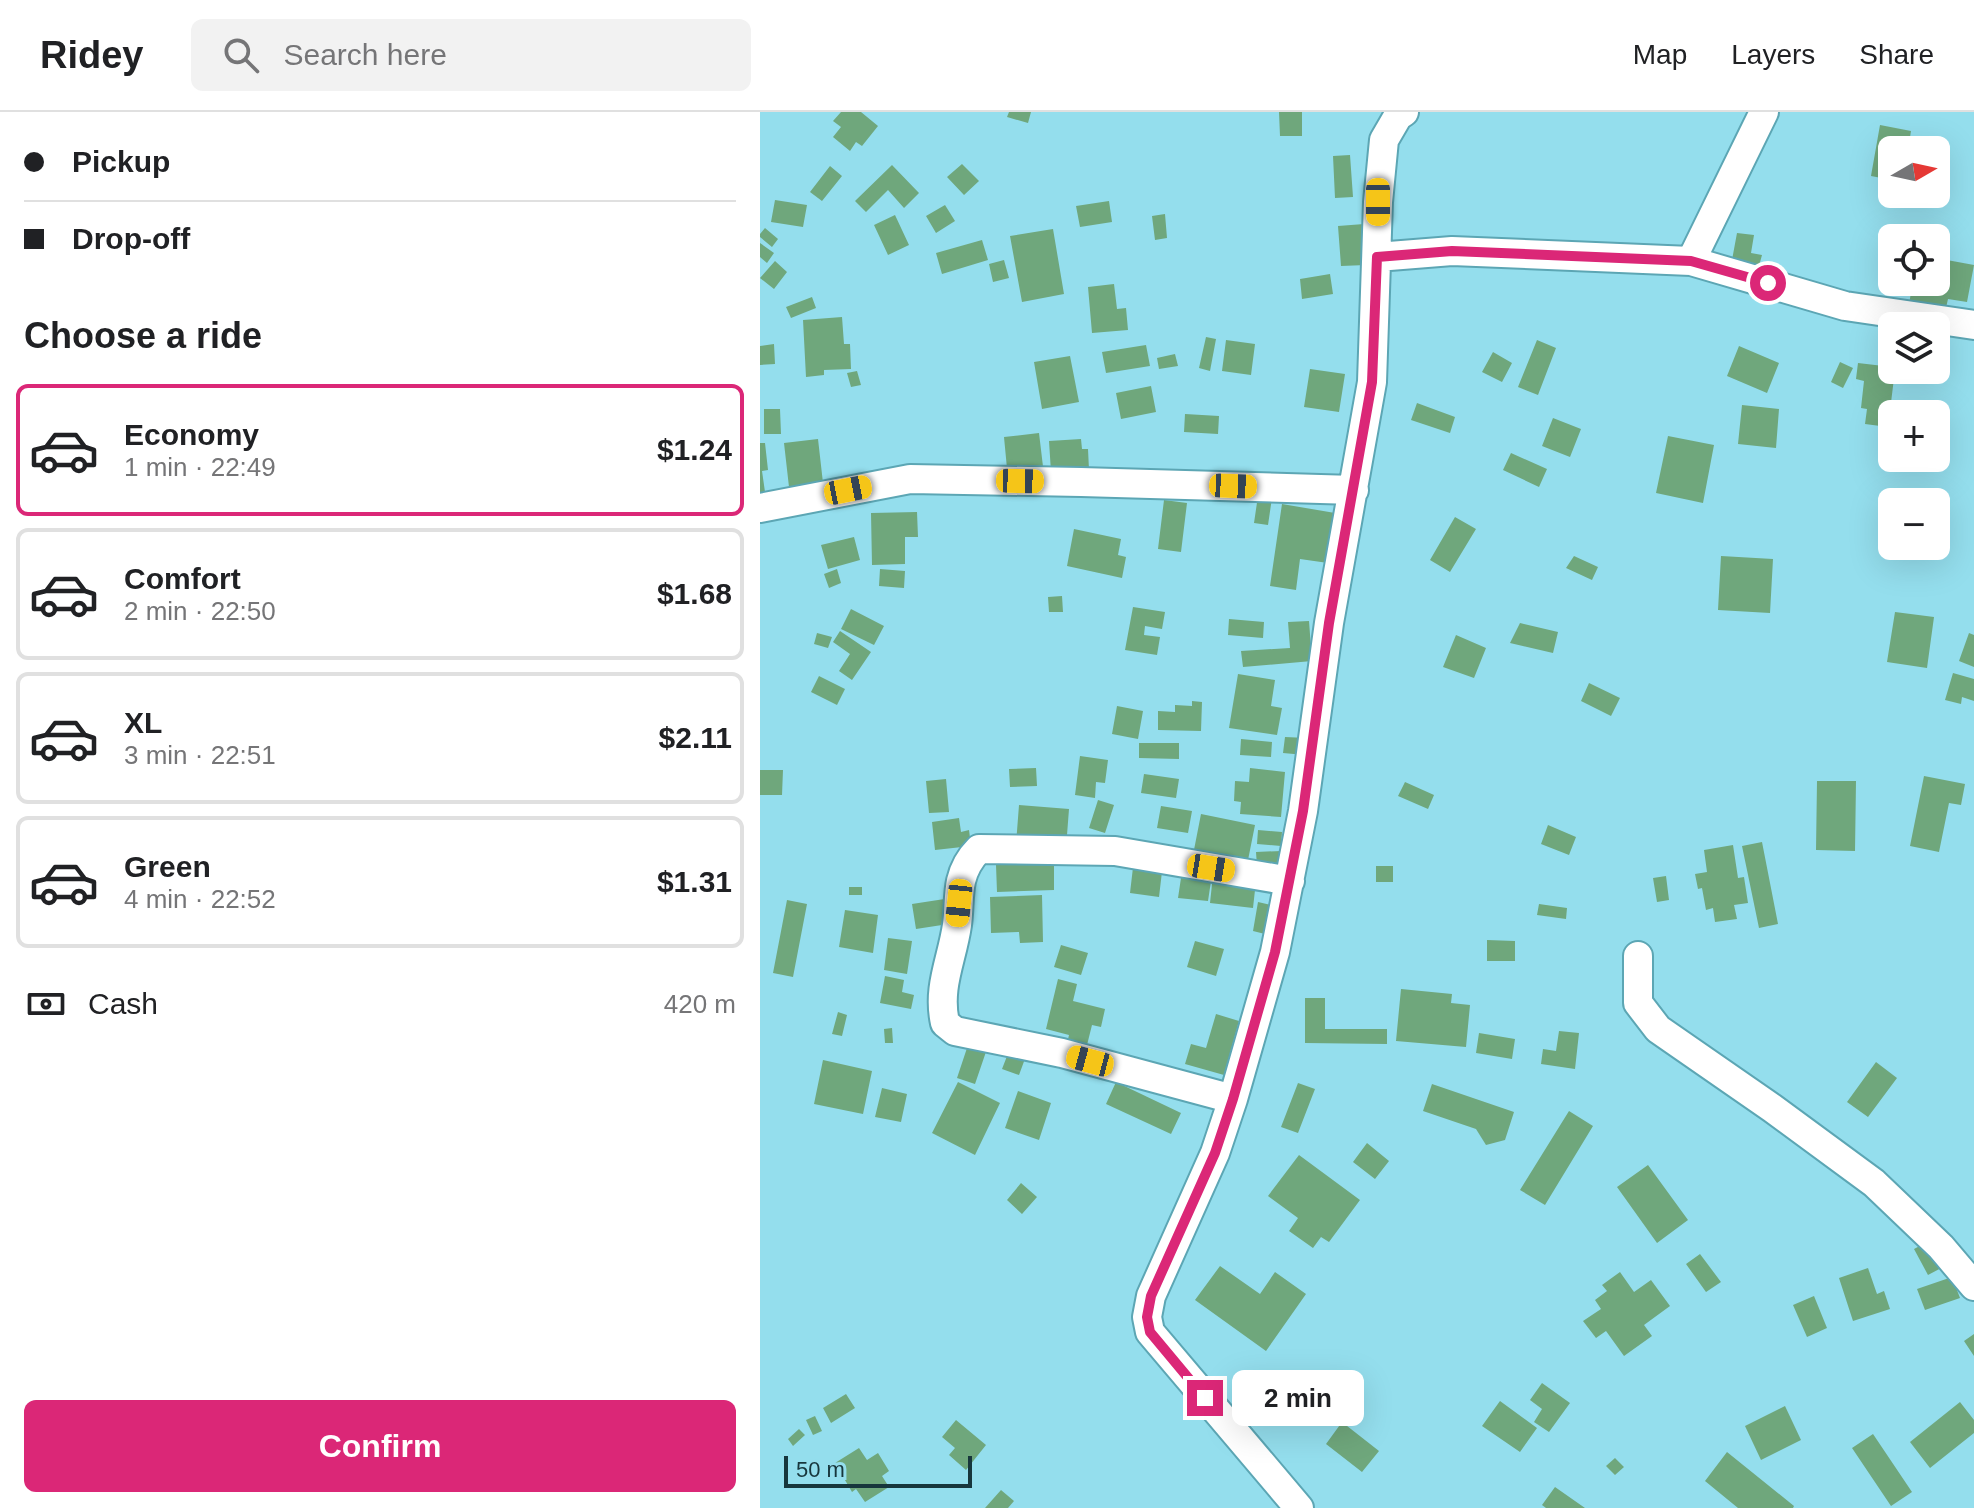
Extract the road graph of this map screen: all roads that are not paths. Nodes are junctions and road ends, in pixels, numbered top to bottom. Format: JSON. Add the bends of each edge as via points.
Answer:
{"nodes":[{"id":1,"x":1404,"y":112,"type":"edge"},
{"id":2,"x":1764,"y":112,"type":"edge"},
{"id":3,"x":1377,"y":257,"type":"junction"},
{"id":4,"x":1691,"y":261,"type":"junction"},
{"id":5,"x":1974,"y":325,"type":"edge"},
{"id":6,"x":1354,"y":490,"type":"junction"},
{"id":7,"x":760,"y":508,"type":"edge"},
{"id":8,"x":1290,"y":881,"type":"junction"},
{"id":9,"x":1638,"y":956,"type":"dead end"},
{"id":10,"x":1233,"y":1099,"type":"junction"},
{"id":11,"x":1974,"y":1286,"type":"edge"},
{"id":12,"x":1299,"y":1508,"type":"edge"}],
"edges":[{"from":1,"to":3,"type":"street","via":[[1384,140]]},
{"from":2,"to":4,"type":"street"},
{"from":3,"to":4,"type":"street","via":[[1452,251]]},
{"from":3,"to":6,"type":"street","via":[[1372,382]]},
{"from":4,"to":5,"type":"street","via":[[1845,306]]},
{"from":6,"to":7,"type":"street","via":[[910,479]]},
{"from":6,"to":8,"type":"street"},
{"from":8,"to":10,"type":"street"},
{"from":8,"to":10,"type":"street","via":[[1115,851],[1001,848],[979,849],[969,858],[961,880],[942,986],[945,1023],[955,1031],[1062,1053]]},
{"from":9,"to":11,"type":"street","via":[[1638,1003],[1658,1029],[1874,1183]]},
{"from":10,"to":12,"type":"street","via":[[1147,1317],[1150,1332]]}]}
